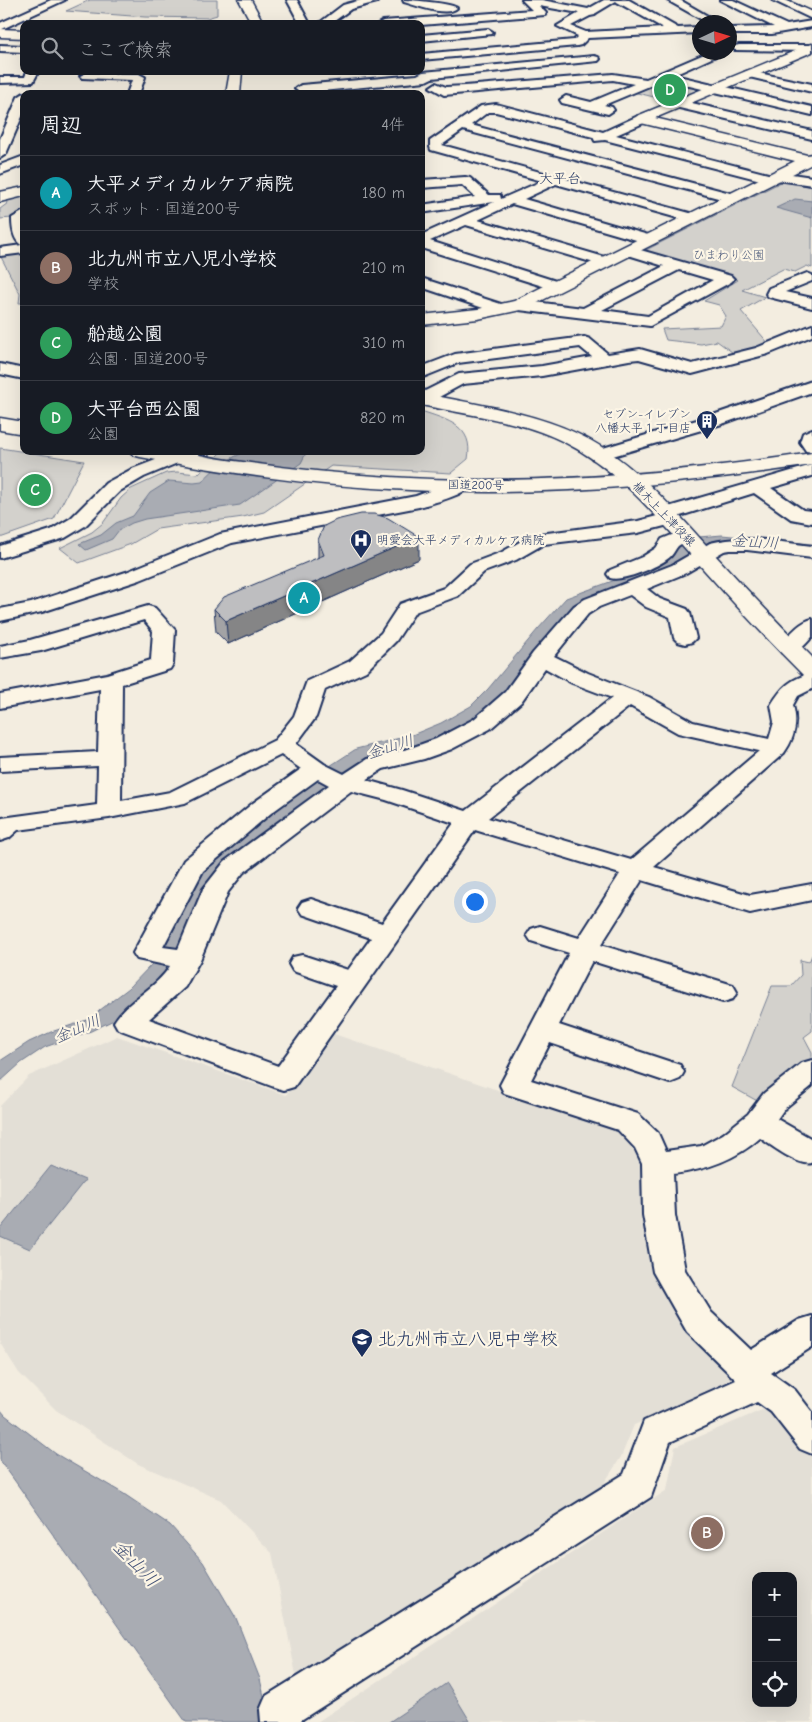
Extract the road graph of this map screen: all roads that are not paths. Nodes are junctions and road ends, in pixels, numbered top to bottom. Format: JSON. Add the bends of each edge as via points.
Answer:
{"nodes":[{"id":1,"x":60,"y":0,"type":"edge"},
{"id":2,"x":245,"y":0,"type":"edge"},
{"id":3,"x":292,"y":0,"type":"edge"},
{"id":4,"x":373,"y":0,"type":"edge"},
{"id":5,"x":408,"y":0,"type":"edge"},
{"id":6,"x":528,"y":0,"type":"edge"},
{"id":7,"x":612,"y":0,"type":"edge"},
{"id":8,"x":621,"y":0,"type":"edge"},
{"id":9,"x":672,"y":0,"type":"edge"},
{"id":10,"x":725,"y":0,"type":"edge"},
{"id":11,"x":777,"y":0,"type":"edge"},
{"id":12,"x":467,"y":7,"type":"dead end"},
{"id":13,"x":594,"y":13,"type":"junction"},
{"id":14,"x":511,"y":14,"type":"junction"},
{"id":15,"x":700,"y":15,"type":"edge"},
{"id":16,"x":812,"y":16,"type":"edge"},
{"id":17,"x":256,"y":20,"type":"edge"},
{"id":18,"x":303,"y":20,"type":"edge"},
{"id":19,"x":329,"y":20,"type":"edge"},
{"id":20,"x":425,"y":21,"type":"edge"},
{"id":21,"x":521,"y":24,"type":"dead end"},
{"id":22,"x":613,"y":24,"type":"dead end"},
{"id":23,"x":812,"y":24,"type":"edge"},
{"id":24,"x":0,"y":27,"type":"edge"},
{"id":25,"x":786,"y":29,"type":"junction"},
{"id":26,"x":692,"y":30,"type":"edge"},
{"id":27,"x":497,"y":31,"type":"dead end"},
{"id":28,"x":676,"y":31,"type":"junction"},
{"id":29,"x":737,"y":31,"type":"edge"},
{"id":30,"x":0,"y":33,"type":"edge"},
{"id":31,"x":628,"y":33,"type":"junction"},
{"id":32,"x":19,"y":34,"type":"edge"},
{"id":33,"x":425,"y":38,"type":"edge"},
{"id":34,"x":582,"y":42,"type":"junction"},
{"id":35,"x":0,"y":43,"type":"edge"},
{"id":36,"x":0,"y":48,"type":"edge"},
{"id":37,"x":602,"y":48,"type":"dead end"},
{"id":38,"x":737,"y":48,"type":"edge"},
{"id":39,"x":812,"y":48,"type":"edge"},
{"id":40,"x":20,"y":49,"type":"edge"},
{"id":41,"x":425,"y":57,"type":"edge"},
{"id":42,"x":594,"y":59,"type":"junction"},
{"id":43,"x":703,"y":60,"type":"edge"},
{"id":44,"x":749,"y":74,"type":"junction"},
{"id":45,"x":235,"y":75,"type":"edge"},
{"id":46,"x":423,"y":75,"type":"edge"},
{"id":47,"x":425,"y":75,"type":"edge"},
{"id":48,"x":31,"y":76,"type":"edge"},
{"id":49,"x":86,"y":77,"type":"edge"},
{"id":50,"x":613,"y":77,"type":"junction"},
{"id":51,"x":666,"y":77,"type":"junction"},
{"id":52,"x":0,"y":80,"type":"edge"},
{"id":53,"x":812,"y":80,"type":"edge"},
{"id":54,"x":648,"y":83,"type":"junction"},
{"id":55,"x":806,"y":86,"type":"edge"},
{"id":56,"x":301,"y":88,"type":"edge"},
{"id":57,"x":714,"y":88,"type":"junction"},
{"id":58,"x":26,"y":90,"type":"edge"},
{"id":59,"x":134,"y":90,"type":"edge"},
{"id":60,"x":233,"y":90,"type":"edge"},
{"id":61,"x":20,"y":96,"type":"edge"},
{"id":62,"x":8,"y":97,"type":"dead end"},
{"id":63,"x":566,"y":100,"type":"dead end"},
{"id":64,"x":679,"y":104,"type":"junction"},
{"id":65,"x":592,"y":106,"type":"junction"},
{"id":66,"x":812,"y":111,"type":"edge"},
{"id":67,"x":20,"y":114,"type":"edge"},
{"id":68,"x":0,"y":115,"type":"edge"},
{"id":69,"x":642,"y":119,"type":"junction"},
{"id":70,"x":462,"y":126,"type":"junction"},
{"id":71,"x":812,"y":135,"type":"edge"},
{"id":72,"x":604,"y":136,"type":"junction"},
{"id":73,"x":564,"y":153,"type":"junction"},
{"id":74,"x":0,"y":154,"type":"edge"},
{"id":75,"x":811,"y":159,"type":"edge"},
{"id":76,"x":20,"y":162,"type":"edge"},
{"id":77,"x":0,"y":170,"type":"edge"},
{"id":78,"x":523,"y":171,"type":"junction"},
{"id":79,"x":775,"y":177,"type":"junction"},
{"id":80,"x":555,"y":180,"type":"junction"},
{"id":81,"x":812,"y":182,"type":"edge"},
{"id":82,"x":425,"y":184,"type":"edge"},
{"id":83,"x":20,"y":192,"type":"edge"},
{"id":84,"x":0,"y":197,"type":"edge"},
{"id":85,"x":484,"y":198,"type":"junction"},
{"id":86,"x":733,"y":198,"type":"junction"},
{"id":87,"x":514,"y":199,"type":"junction"},
{"id":88,"x":425,"y":208,"type":"edge"},
{"id":89,"x":692,"y":218,"type":"junction"},
{"id":90,"x":465,"y":220,"type":"junction"},
{"id":91,"x":425,"y":238,"type":"edge"},
{"id":92,"x":650,"y":240,"type":"junction"},
{"id":93,"x":425,"y":244,"type":"edge"},
{"id":94,"x":20,"y":250,"type":"edge"},
{"id":95,"x":630,"y":250,"type":"junction"},
{"id":96,"x":0,"y":252,"type":"edge"},
{"id":97,"x":606,"y":262,"type":"junction"},
{"id":98,"x":677,"y":265,"type":"junction"},
{"id":99,"x":808,"y":278,"type":"dead end"},
{"id":100,"x":425,"y":283,"type":"edge"},
{"id":101,"x":557,"y":286,"type":"junction"},
{"id":102,"x":812,"y":303,"type":"edge"},
{"id":103,"x":519,"y":305,"type":"junction"},
{"id":104,"x":501,"y":310,"type":"junction"},
{"id":105,"x":587,"y":312,"type":"junction"},
{"id":106,"x":425,"y":320,"type":"edge"},
{"id":107,"x":812,"y":330,"type":"edge"},
{"id":108,"x":605,"y":360,"type":"junction"},
{"id":109,"x":425,"y":371,"type":"edge"},
{"id":110,"x":812,"y":386,"type":"edge"},
{"id":111,"x":425,"y":397,"type":"edge"},
{"id":112,"x":425,"y":400,"type":"edge"},
{"id":113,"x":0,"y":424,"type":"edge"},
{"id":114,"x":20,"y":427,"type":"edge"},
{"id":115,"x":812,"y":434,"type":"edge"},
{"id":116,"x":183,"y":455,"type":"edge"},
{"id":117,"x":600,"y":455,"type":"junction"},
{"id":118,"x":810,"y":461,"type":"edge"},
{"id":119,"x":633,"y":481,"type":"junction"},
{"id":120,"x":462,"y":485,"type":"junction"},
{"id":121,"x":757,"y":487,"type":"junction"},
{"id":122,"x":667,"y":516,"type":"junction"},
{"id":123,"x":812,"y":517,"type":"edge"},
{"id":124,"x":693,"y":545,"type":"junction"},
{"id":125,"x":0,"y":552,"type":"edge"},
{"id":126,"x":812,"y":552,"type":"edge"},
{"id":127,"x":625,"y":580,"type":"junction"},
{"id":128,"x":0,"y":615,"type":"edge"},
{"id":129,"x":812,"y":625,"type":"edge"},
{"id":130,"x":685,"y":638,"type":"dead end"},
{"id":131,"x":790,"y":648,"type":"junction"},
{"id":132,"x":0,"y":652,"type":"edge"},
{"id":133,"x":541,"y":658,"type":"junction"},
{"id":134,"x":812,"y":671,"type":"edge"},
{"id":135,"x":111,"y":680,"type":"junction"},
{"id":136,"x":812,"y":680,"type":"edge"},
{"id":137,"x":627,"y":697,"type":"junction"},
{"id":138,"x":0,"y":701,"type":"edge"},
{"id":139,"x":283,"y":745,"type":"junction"},
{"id":140,"x":776,"y":748,"type":"junction"},
{"id":141,"x":109,"y":758,"type":"junction"},
{"id":142,"x":0,"y":764,"type":"edge"},
{"id":143,"x":330,"y":776,"type":"junction"},
{"id":144,"x":109,"y":811,"type":"junction"},
{"id":145,"x":469,"y":820,"type":"junction"},
{"id":146,"x":0,"y":833,"type":"edge"},
{"id":147,"x":636,"y":868,"type":"junction"},
{"id":148,"x":812,"y":892,"type":"edge"},
{"id":149,"x":311,"y":908,"type":"dead end"},
{"id":150,"x":388,"y":934,"type":"junction"},
{"id":151,"x":540,"y":935,"type":"dead end"},
{"id":152,"x":585,"y":949,"type":"junction"},
{"id":153,"x":173,"y":958,"type":"junction"},
{"id":154,"x":302,"y":964,"type":"dead end"},
{"id":155,"x":353,"y":982,"type":"junction"},
{"id":156,"x":723,"y":992,"type":"dead end"},
{"id":157,"x":542,"y":1030,"type":"junction"},
{"id":158,"x":812,"y":1070,"type":"edge"},
{"id":159,"x":670,"y":1072,"type":"dead end"},
{"id":160,"x":758,"y":1122,"type":"junction"},
{"id":161,"x":812,"y":1152,"type":"edge"},
{"id":162,"x":657,"y":1162,"type":"junction"},
{"id":163,"x":811,"y":1330,"type":"edge"},
{"id":164,"x":754,"y":1377,"type":"junction"},
{"id":165,"x":812,"y":1438,"type":"edge"},
{"id":166,"x":281,"y":1722,"type":"edge"}],
"edges":[{"from":1,"to":24,"type":"street"},
{"from":2,"to":17,"type":"main road"},
{"from":3,"to":18,"type":"street"},
{"from":4,"to":19,"type":"street","via":[[348,8]]},
{"from":5,"to":12,"type":"street","via":[[432,6]]},
{"from":6,"to":13,"type":"street"},
{"from":6,"to":14,"type":"street","via":[[541,13]]},
{"from":7,"to":13,"type":"street"},
{"from":8,"to":28,"type":"street"},
{"from":9,"to":15,"type":"street"},
{"from":10,"to":25,"type":"street"},
{"from":11,"to":16,"type":"street"},
{"from":13,"to":34,"type":"street","via":[[558,26]]},
{"from":14,"to":20,"type":"street"},
{"from":14,"to":21,"type":"street"},
{"from":22,"to":31,"type":"street"},
{"from":23,"to":25,"type":"street"},
{"from":25,"to":29,"type":"street"},
{"from":26,"to":28,"type":"street"},
{"from":27,"to":33,"type":"street"},
{"from":28,"to":31,"type":"street"},
{"from":30,"to":32,"type":"main road"},
{"from":31,"to":34,"type":"street"},
{"from":32,"to":35,"type":"street"},
{"from":34,"to":37,"type":"street"},
{"from":34,"to":41,"type":"street"},
{"from":34,"to":42,"type":"street"},
{"from":36,"to":40,"type":"street"},
{"from":38,"to":39,"type":"street"},
{"from":39,"to":44,"type":"main road"},
{"from":42,"to":47,"type":"street"},
{"from":42,"to":50,"type":"street"},
{"from":43,"to":51,"type":"street"},
{"from":44,"to":55,"type":"street"},
{"from":44,"to":57,"type":"main road"},
{"from":45,"to":60,"type":"main road"},
{"from":46,"to":50,"type":"street","via":[[431,90],[444,91]]},
{"from":46,"to":56,"type":"street"},
{"from":48,"to":52,"type":"street"},
{"from":48,"to":58,"type":"street"},
{"from":49,"to":59,"type":"street","via":[[139,77]]},
{"from":50,"to":54,"type":"street"},
{"from":51,"to":54,"type":"street"},
{"from":51,"to":57,"type":"street"},
{"from":53,"to":55,"type":"street"},
{"from":54,"to":65,"type":"street"},
{"from":57,"to":64,"type":"main road"},
{"from":57,"to":66,"type":"street"},
{"from":61,"to":62,"type":"street"},
{"from":63,"to":65,"type":"street"},
{"from":64,"to":69,"type":"main road"},
{"from":64,"to":71,"type":"street"},
{"from":65,"to":69,"type":"street"},
{"from":67,"to":68,"type":"street"},
{"from":67,"to":74,"type":"street"},
{"from":69,"to":72,"type":"street"},
{"from":69,"to":75,"type":"main road"},
{"from":70,"to":72,"type":"street","via":[[485,108],[496,108]]},
{"from":70,"to":73,"type":"street"},
{"from":70,"to":78,"type":"street","via":[[435,144],[436,147]]},
{"from":72,"to":73,"type":"street"},
{"from":72,"to":79,"type":"street"},
{"from":73,"to":78,"type":"street"},
{"from":73,"to":86,"type":"street"},
{"from":75,"to":79,"type":"main road"},
{"from":76,"to":77,"type":"street"},
{"from":78,"to":80,"type":"street"},
{"from":79,"to":81,"type":"street"},
{"from":79,"to":86,"type":"main road"},
{"from":80,"to":87,"type":"street"},
{"from":80,"to":89,"type":"street"},
{"from":82,"to":85,"type":"street","via":[[465,181]]},
{"from":83,"to":84,"type":"main road"},
{"from":85,"to":87,"type":"street"},
{"from":85,"to":88,"type":"street"},
{"from":86,"to":89,"type":"main road"},
{"from":87,"to":90,"type":"street"},
{"from":87,"to":92,"type":"street"},
{"from":89,"to":92,"type":"main road"},
{"from":90,"to":91,"type":"street"},
{"from":90,"to":97,"type":"street"},
{"from":92,"to":95,"type":"main road"},
{"from":93,"to":101,"type":"street"},
{"from":94,"to":96,"type":"street"},
{"from":95,"to":97,"type":"main road"},
{"from":95,"to":98,"type":"street"},
{"from":97,"to":101,"type":"main road"},
{"from":98,"to":105,"type":"street"},
{"from":98,"to":105,"type":"street","via":[[726,279],[650,321]]},
{"from":99,"to":102,"type":"street","via":[[774,294]]},
{"from":100,"to":104,"type":"street"},
{"from":101,"to":103,"type":"main road"},
{"from":103,"to":104,"type":"main road"},
{"from":103,"to":105,"type":"street"},
{"from":104,"to":106,"type":"main road"},
{"from":107,"to":108,"type":"street","via":[[762,351],[692,369],[640,354]]},
{"from":108,"to":109,"type":"street","via":[[584,342],[455,359]]},
{"from":108,"to":111,"type":"street","via":[[459,380]]},
{"from":110,"to":117,"type":"street","via":[[716,420]]},
{"from":112,"to":117,"type":"main road","name":"植木上上津役線","via":[[547,428]]},
{"from":113,"to":114,"type":"main road"},
{"from":115,"to":118,"type":"street","via":[[809,437]]},
{"from":116,"to":120,"type":"main road","name":"国道200号","via":[[210,464],[309,476]]},
{"from":116,"to":125,"type":"street","via":[[113,487],[78,522],[58,534]]},
{"from":117,"to":119,"type":"main road","name":"植木上上津役線"},
{"from":118,"to":119,"type":"main road","name":"国道200号"},
{"from":118,"to":121,"type":"street"},
{"from":119,"to":120,"type":"main road","name":"国道200号"},
{"from":119,"to":122,"type":"main road","name":"植木上上津役線"},
{"from":120,"to":128,"type":"street","via":[[419,501],[227,538],[133,576],[35,608]]},
{"from":121,"to":122,"type":"street"},
{"from":121,"to":123,"type":"street","via":[[798,515]]},
{"from":122,"to":124,"type":"main road","name":"植木上上津役線"},
{"from":122,"to":139,"type":"street","via":[[638,527],[539,539],[509,556],[477,568],[451,592],[407,608],[389,637],[358,666],[315,686],[305,717]]},
{"from":124,"to":126,"type":"street","via":[[747,544]]},
{"from":124,"to":127,"type":"street","via":[[679,569]]},
{"from":124,"to":131,"type":"main road","name":"植木上上津役線"},
{"from":127,"to":130,"type":"street","via":[[653,603],[680,612]]},
{"from":127,"to":133,"type":"street","via":[[581,610]]},
{"from":129,"to":131,"type":"street"},
{"from":131,"to":134,"type":"main road","name":"植木上上津役線"},
{"from":132,"to":135,"type":"street","via":[[33,646],[148,612],[164,630],[162,664]]},
{"from":133,"to":137,"type":"street"},
{"from":133,"to":143,"type":"street","via":[[513,697],[482,724],[416,754]]},
{"from":135,"to":138,"type":"street"},
{"from":135,"to":141,"type":"street"},
{"from":136,"to":140,"type":"street","via":[[790,692],[782,705],[786,716],[784,733]]},
{"from":137,"to":140,"type":"street","via":[[686,728]]},
{"from":137,"to":145,"type":"street"},
{"from":139,"to":143,"type":"street"},
{"from":139,"to":144,"type":"street","via":[[177,798]]},
{"from":140,"to":147,"type":"street"},
{"from":141,"to":142,"type":"street"},
{"from":141,"to":144,"type":"street"},
{"from":143,"to":145,"type":"street"},
{"from":143,"to":153,"type":"street","via":[[234,868],[216,889]]},
{"from":143,"to":153,"type":"street","via":[[262,808],[193,866],[146,953]]},
{"from":144,"to":146,"type":"street","via":[[11,823]]},
{"from":145,"to":147,"type":"street"},
{"from":145,"to":150,"type":"street"},
{"from":147,"to":148,"type":"street","via":[[750,904]]},
{"from":147,"to":152,"type":"street"},
{"from":149,"to":150,"type":"street"},
{"from":150,"to":155,"type":"street"},
{"from":151,"to":152,"type":"street"},
{"from":152,"to":156,"type":"street"},
{"from":152,"to":157,"type":"street"},
{"from":153,"to":155,"type":"street","via":[[175,980],[128,1022],[284,1078]]},
{"from":154,"to":155,"type":"street"},
{"from":157,"to":159,"type":"street"},
{"from":157,"to":162,"type":"street","via":[[514,1085],[628,1122],[647,1140]]},
{"from":158,"to":160,"type":"street","via":[[774,1101]]},
{"from":160,"to":161,"type":"street"},
{"from":160,"to":162,"type":"street","via":[[717,1153],[692,1161]]},
{"from":162,"to":164,"type":"street","via":[[659,1215],[669,1272],[699,1322]]},
{"from":163,"to":164,"type":"street"},
{"from":164,"to":165,"type":"street","via":[[782,1401]]},
{"from":164,"to":166,"type":"street","via":[[656,1432],[638,1485],[280,1710]]}]}
